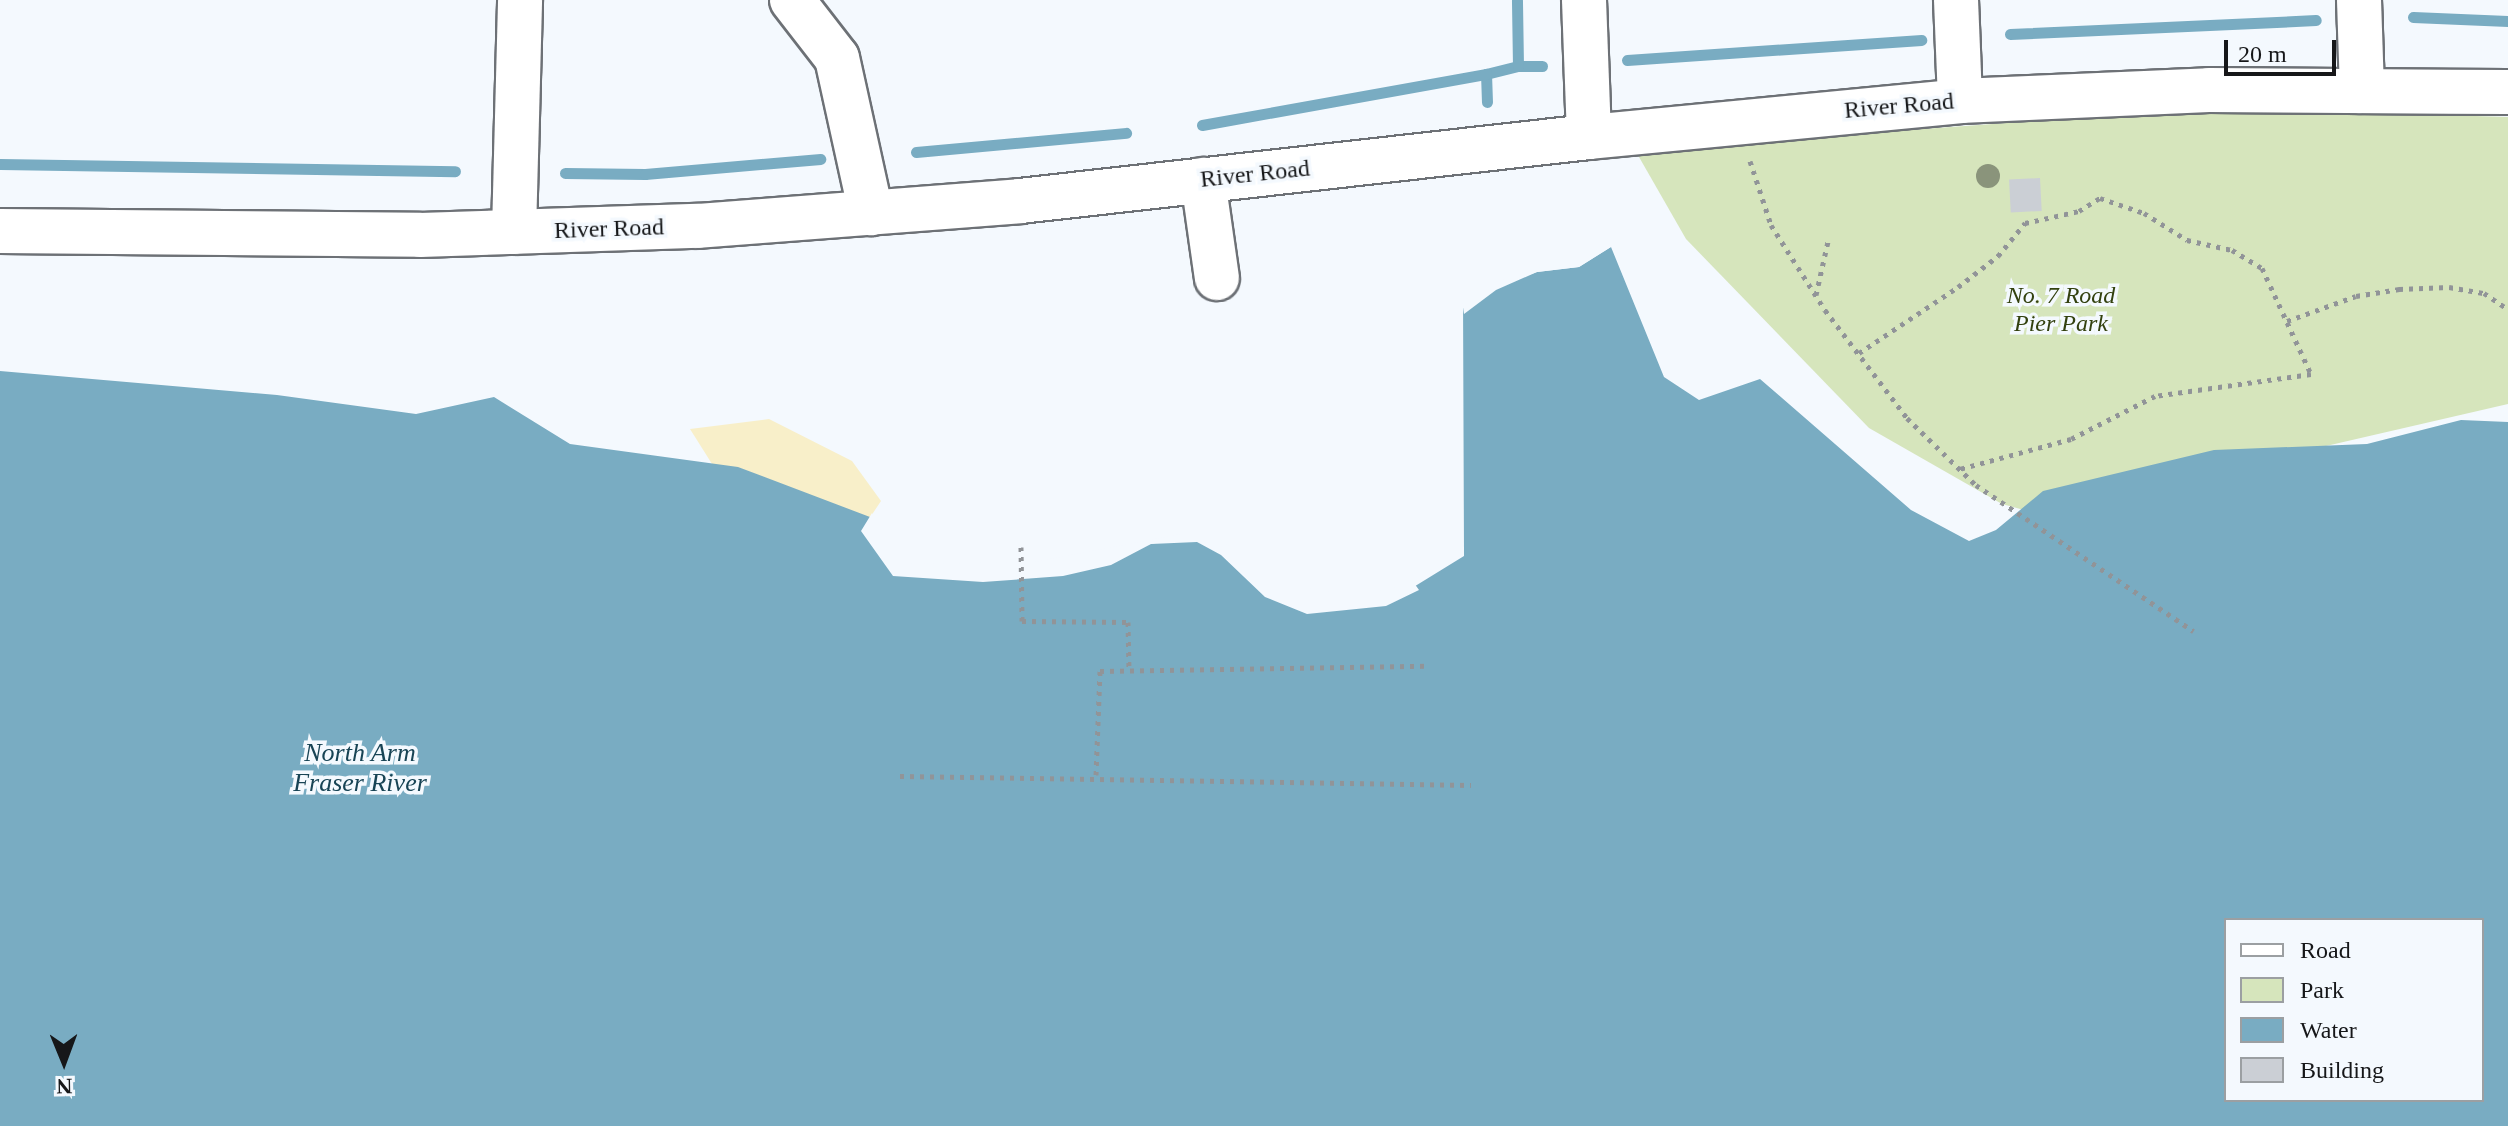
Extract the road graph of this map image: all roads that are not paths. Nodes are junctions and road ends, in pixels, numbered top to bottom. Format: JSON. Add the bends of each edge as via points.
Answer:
{"nodes":[{"id":1,"x":520,"y":0,"type":"edge"},
{"id":2,"x":792,"y":0,"type":"edge"},
{"id":3,"x":1584,"y":0,"type":"edge"},
{"id":4,"x":1956,"y":0,"type":"edge"},
{"id":5,"x":2359,"y":0,"type":"edge"},
{"id":6,"x":2362,"y":91,"type":"junction"},
{"id":7,"x":2508,"y":92,"type":"edge"},
{"id":8,"x":1960,"y":101,"type":"junction"},
{"id":9,"x":1589,"y":137,"type":"junction"},
{"id":10,"x":1203,"y":180,"type":"junction"},
{"id":11,"x":871,"y":213,"type":"junction"},
{"id":12,"x":0,"y":231,"type":"edge"},
{"id":13,"x":514,"y":232,"type":"junction"},
{"id":14,"x":1217,"y":278,"type":"dead end"}],
"edges":[{"from":1,"to":13,"type":"street"},
{"from":2,"to":11,"type":"street","via":[[837,58]]},
{"from":3,"to":9,"type":"street"},
{"from":4,"to":8,"type":"street"},
{"from":5,"to":6,"type":"street"},
{"from":6,"to":7,"type":"street","name":"River Road"},
{"from":6,"to":8,"type":"street","name":"River Road","via":[[2209,90]]},
{"from":8,"to":9,"type":"street","name":"River Road"},
{"from":9,"to":10,"type":"street","name":"River Road"},
{"from":10,"to":11,"type":"street","name":"River Road"},
{"from":10,"to":14,"type":"street"},
{"from":11,"to":13,"type":"street","name":"River Road"},
{"from":12,"to":13,"type":"street","name":"River Road"}]}
